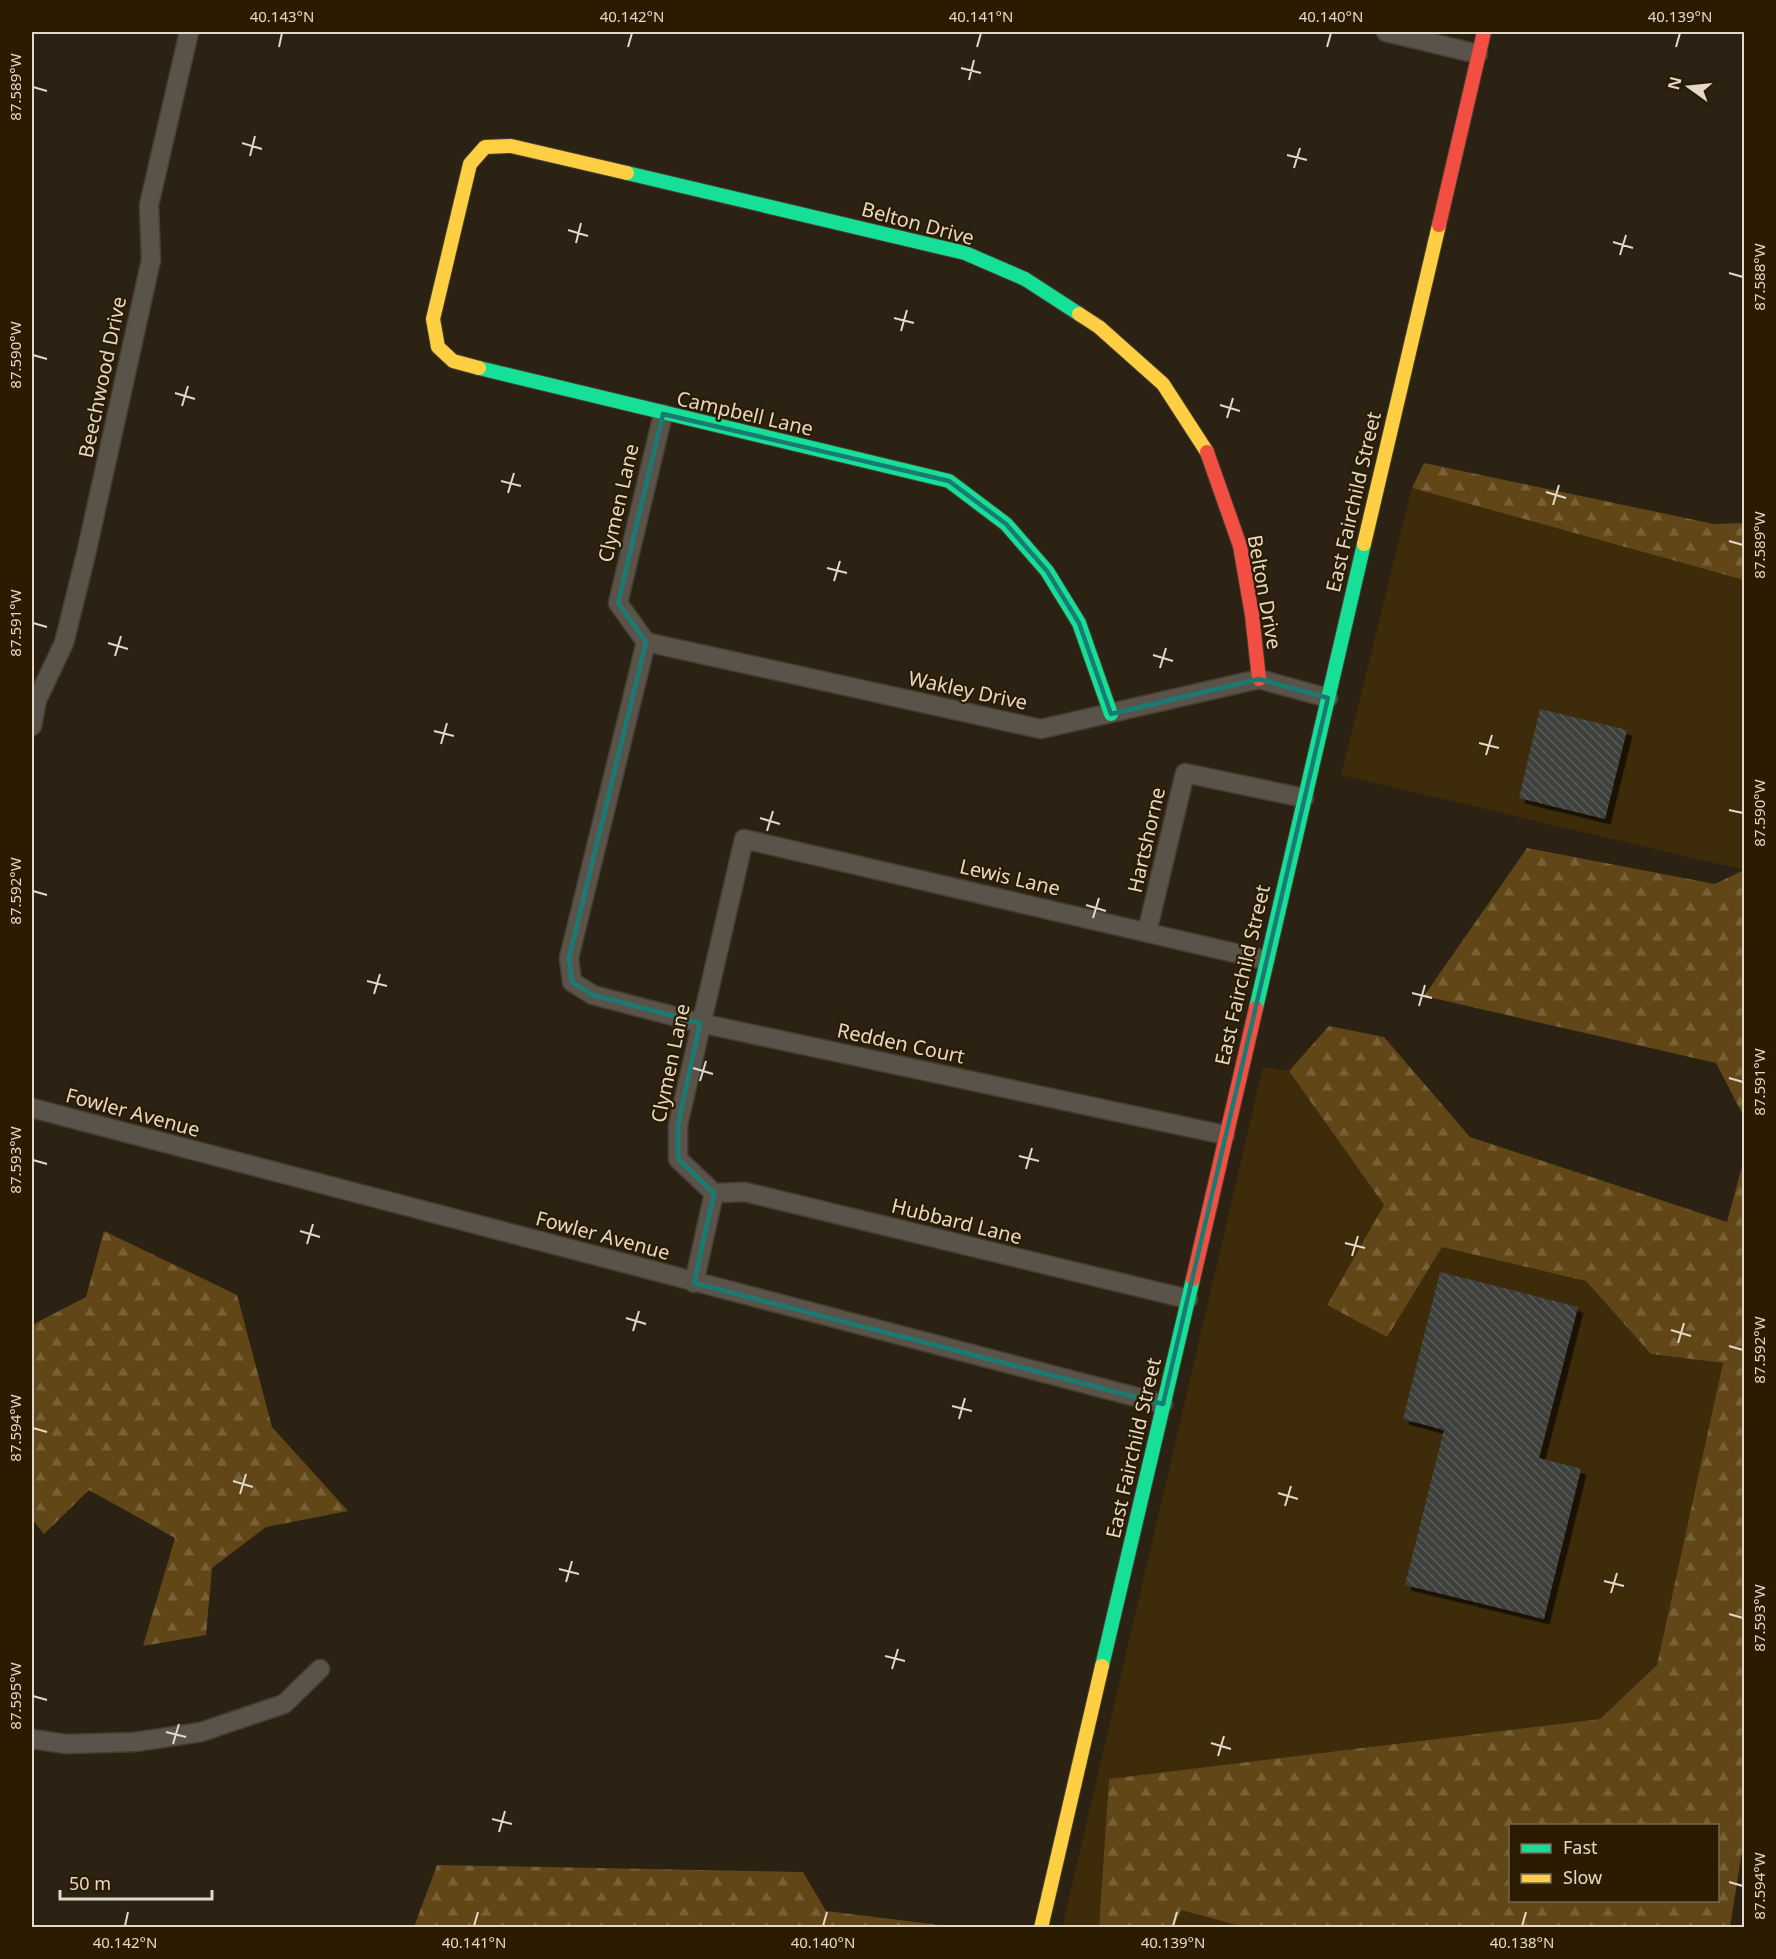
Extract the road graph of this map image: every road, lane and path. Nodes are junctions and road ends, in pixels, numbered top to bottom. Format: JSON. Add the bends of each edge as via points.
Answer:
{"nodes":[{"id":1,"x":189,"y":32,"type":"edge"},
{"id":2,"x":1386,"y":32,"type":"edge"},
{"id":3,"x":1484,"y":32,"type":"edge"},
{"id":4,"x":1478,"y":54,"type":"junction"},
{"id":5,"x":470,"y":164,"type":"joint"},
{"id":6,"x":663,"y":414,"type":"junction"},
{"id":7,"x":646,"y":642,"type":"junction"},
{"id":8,"x":1258,"y":679,"type":"junction"},
{"id":9,"x":1328,"y":698,"type":"junction"},
{"id":10,"x":1111,"y":714,"type":"junction"},
{"id":11,"x":32,"y":726,"type":"edge"},
{"id":12,"x":1304,"y":798,"type":"junction"},
{"id":13,"x":744,"y":839,"type":"joint"},
{"id":14,"x":1148,"y":932,"type":"junction"},
{"id":15,"x":1265,"y":960,"type":"junction"},
{"id":16,"x":700,"y":1023,"type":"junction"},
{"id":17,"x":32,"y":1108,"type":"edge"},
{"id":18,"x":1225,"y":1135,"type":"junction"},
{"id":19,"x":714,"y":1193,"type":"junction"},
{"id":20,"x":694,"y":1283,"type":"junction"},
{"id":21,"x":1188,"y":1299,"type":"junction"},
{"id":22,"x":1163,"y":1404,"type":"junction"},
{"id":23,"x":320,"y":1669,"type":"dead end"},
{"id":24,"x":32,"y":1739,"type":"edge"},
{"id":25,"x":1041,"y":1928,"type":"edge"}],
"edges":[{"from":1,"to":11,"type":"street","name":"Beechwood Drive","via":[[149,205],[151,260],[86,554],[64,643],[37,700]]},
{"from":2,"to":4,"type":"street"},
{"from":3,"to":4,"type":"street","name":"East Fairchild Street"},
{"from":4,"to":9,"type":"street","name":"East Fairchild Street"},
{"from":5,"to":6,"type":"street","name":"Campbell Lane","via":[[433,319],[438,346],[453,361]]},
{"from":5,"to":8,"type":"street","name":"Belton Drive","via":[[485,147],[511,146],[964,253],[1025,279],[1099,327],[1163,384],[1210,457],[1240,546]]},
{"from":6,"to":7,"type":"street","name":"Clymen Lane","via":[[618,603]]},
{"from":6,"to":10,"type":"street","name":"Campbell Lane","via":[[949,481],[1006,524],[1047,571],[1079,623]]},
{"from":7,"to":10,"type":"street","name":"Wakley Drive","via":[[1041,729]]},
{"from":7,"to":16,"type":"street","name":"Redden Court","via":[[568,958],[572,982],[593,995]]},
{"from":8,"to":9,"type":"street","name":"Wakley Drive"},
{"from":8,"to":10,"type":"street","name":"Wakley Drive"},
{"from":9,"to":12,"type":"street","name":"East Fairchild Street"},
{"from":12,"to":14,"type":"street","name":"Hartshorne","via":[[1185,772]]},
{"from":12,"to":15,"type":"street","name":"East Fairchild Street"},
{"from":13,"to":14,"type":"street","name":"Lewis Lane"},
{"from":13,"to":16,"type":"street","name":"Clymen Lane"},
{"from":14,"to":15,"type":"street","name":"Lewis Lane"},
{"from":15,"to":18,"type":"street","name":"East Fairchild Street"},
{"from":16,"to":18,"type":"street","name":"Redden Court"},
{"from":16,"to":19,"type":"street","name":"Clymen Lane","via":[[678,1125],[678,1159]]},
{"from":17,"to":20,"type":"street","name":"Fowler Avenue"},
{"from":18,"to":21,"type":"street","name":"East Fairchild Street"},
{"from":19,"to":20,"type":"street"},
{"from":19,"to":21,"type":"street","name":"Hubbard Lane","via":[[745,1192]]},
{"from":20,"to":22,"type":"street","name":"Fowler Avenue"},
{"from":21,"to":22,"type":"street","name":"East Fairchild Street"},
{"from":22,"to":25,"type":"street","name":"East Fairchild Street"},
{"from":23,"to":24,"type":"street","via":[[284,1704],[201,1732],[135,1742],[66,1744]]}]}
